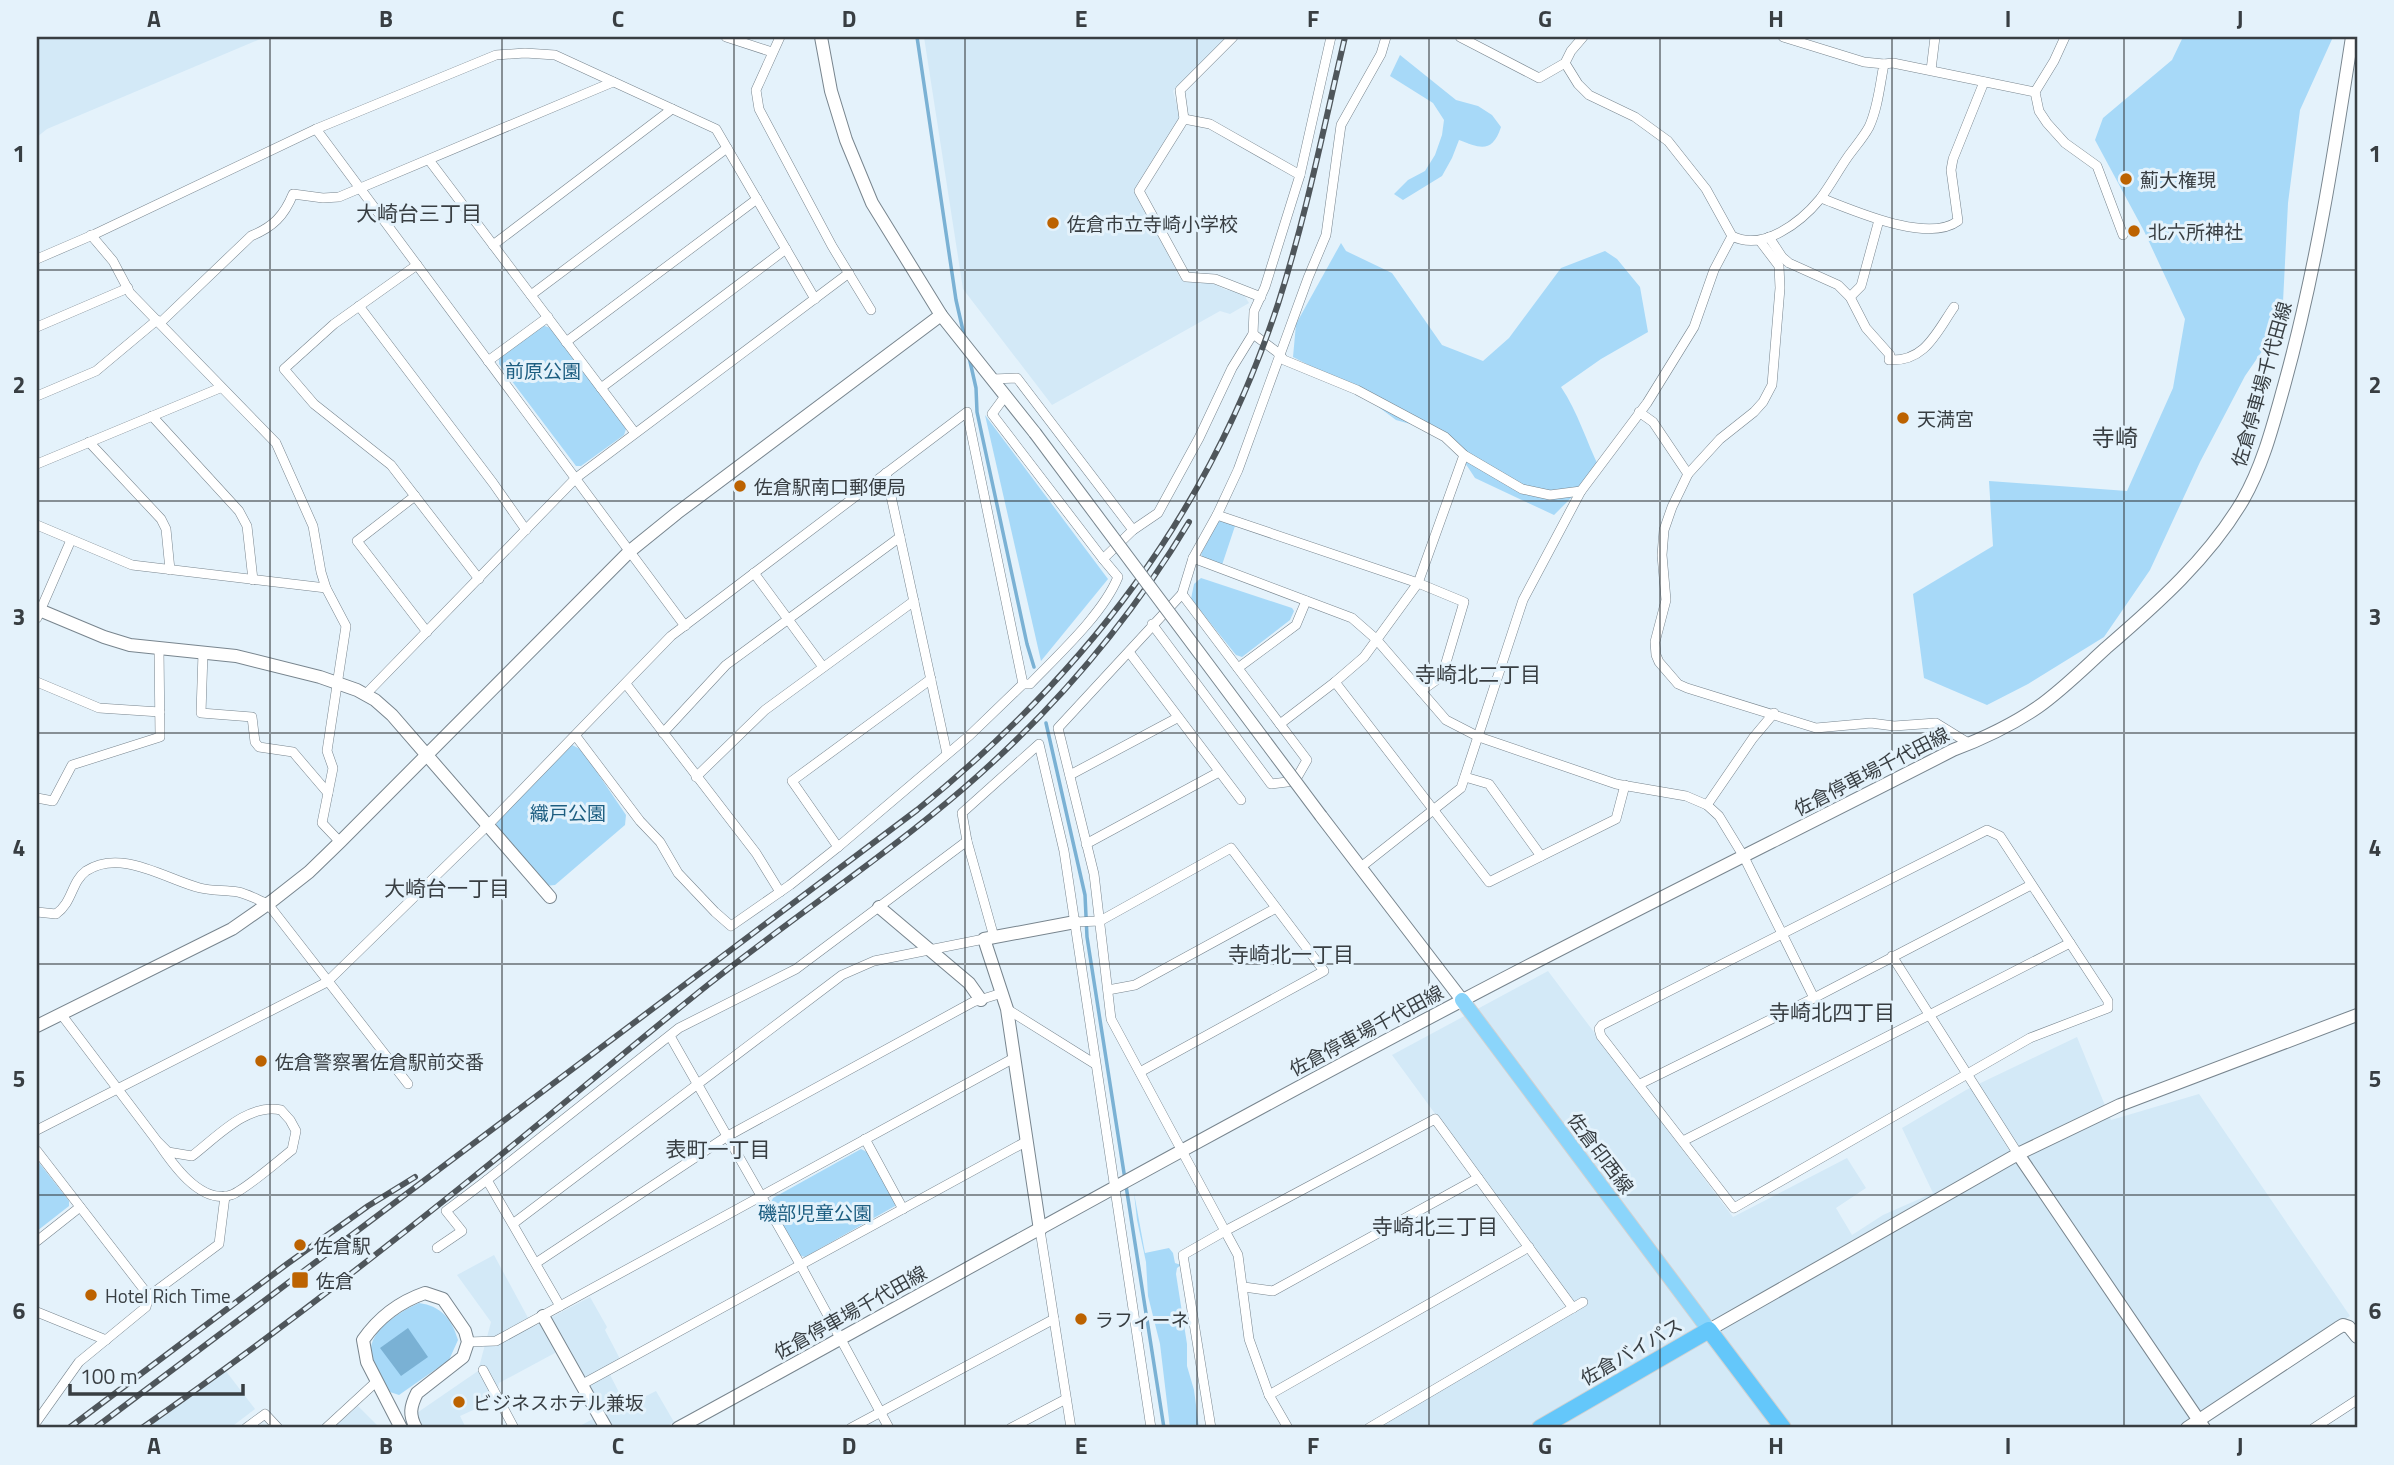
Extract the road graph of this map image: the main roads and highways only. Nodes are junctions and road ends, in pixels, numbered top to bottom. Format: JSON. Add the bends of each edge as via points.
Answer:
{"nodes":[{"id":1,"x":1462,"y":1000,"type":"road end"},
{"id":2,"x":1709,"y":1330,"type":"junction"},
{"id":3,"x":1540,"y":1428,"type":"edge"},
{"id":4,"x":1783,"y":1428,"type":"edge"}],
"edges":[{"from":1,"to":2,"type":"main road","name":"佐倉印西線"},
{"from":2,"to":3,"type":"highway","name":"佐倉バイパス"},
{"from":2,"to":4,"type":"highway","name":"佐倉バイパス"}]}
